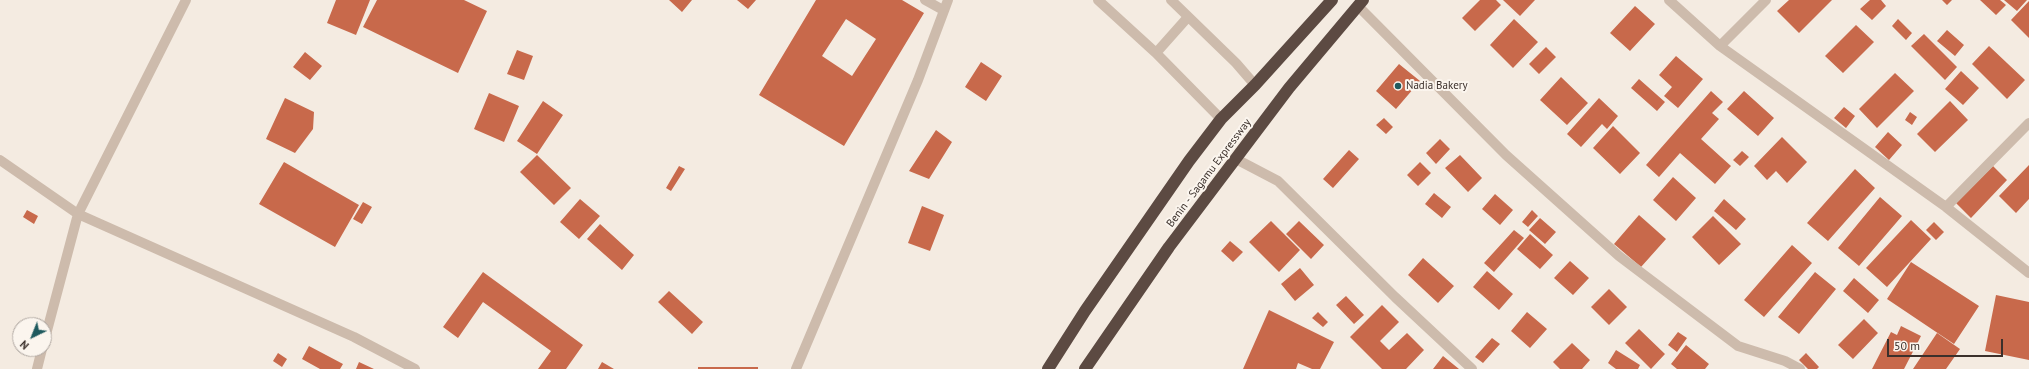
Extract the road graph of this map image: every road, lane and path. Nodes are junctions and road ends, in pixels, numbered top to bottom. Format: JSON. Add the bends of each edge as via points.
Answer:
{"nodes":[{"id":1,"x":186,"y":0,"type":"edge"},
{"id":2,"x":925,"y":0,"type":"edge"},
{"id":3,"x":948,"y":0,"type":"edge"},
{"id":4,"x":1098,"y":0,"type":"edge"},
{"id":5,"x":1171,"y":0,"type":"edge"},
{"id":6,"x":1332,"y":0,"type":"edge"},
{"id":7,"x":1669,"y":0,"type":"edge"},
{"id":8,"x":1766,"y":0,"type":"edge"},
{"id":9,"x":1360,"y":3,"type":"edge"},
{"id":10,"x":943,"y":10,"type":"junction"},
{"id":11,"x":1188,"y":17,"type":"junction"},
{"id":12,"x":1720,"y":46,"type":"junction"},
{"id":13,"x":1156,"y":53,"type":"junction"},
{"id":14,"x":1255,"y":85,"type":"junction"},
{"id":15,"x":1221,"y":119,"type":"junction"},
{"id":16,"x":2029,"y":123,"type":"edge"},
{"id":17,"x":1236,"y":159,"type":"junction"},
{"id":18,"x":0,"y":160,"type":"edge"},
{"id":19,"x":1946,"y":208,"type":"junction"},
{"id":20,"x":78,"y":214,"type":"junction"},
{"id":21,"x":2029,"y":273,"type":"edge"},
{"id":22,"x":51,"y":317,"type":"edge"},
{"id":23,"x":40,"y":357,"type":"edge"},
{"id":24,"x":1783,"y":365,"type":"edge"},
{"id":25,"x":37,"y":369,"type":"edge"},
{"id":26,"x":415,"y":369,"type":"edge"},
{"id":27,"x":796,"y":369,"type":"edge"},
{"id":28,"x":1048,"y":369,"type":"edge"},
{"id":29,"x":1085,"y":369,"type":"edge"},
{"id":30,"x":1472,"y":369,"type":"edge"},
{"id":31,"x":1800,"y":369,"type":"edge"}],
"edges":[{"from":1,"to":20,"type":"street"},
{"from":2,"to":10,"type":"street"},
{"from":3,"to":10,"type":"street"},
{"from":4,"to":13,"type":"street"},
{"from":5,"to":11,"type":"street"},
{"from":6,"to":14,"type":"highway"},
{"from":7,"to":12,"type":"street"},
{"from":8,"to":12,"type":"street"},
{"from":9,"to":17,"type":"highway","name":"Benin - Sagamu Expressway","via":[[1289,88]]},
{"from":9,"to":24,"type":"street","via":[[1506,155],[1619,256],[1738,346]]},
{"from":10,"to":27,"type":"street","via":[[918,80]]},
{"from":11,"to":13,"type":"street"},
{"from":11,"to":14,"type":"street"},
{"from":12,"to":19,"type":"street"},
{"from":13,"to":15,"type":"street"},
{"from":14,"to":15,"type":"highway"},
{"from":15,"to":28,"type":"highway","via":[[1085,311]]},
{"from":16,"to":19,"type":"street"},
{"from":17,"to":29,"type":"highway","name":"Benin - Sagamu Expressway","via":[[1169,247]]},
{"from":17,"to":30,"type":"street","via":[[1278,181]]},
{"from":18,"to":20,"type":"street"},
{"from":19,"to":21,"type":"street"},
{"from":20,"to":22,"type":"street"},
{"from":20,"to":26,"type":"street","via":[[354,337]]},
{"from":23,"to":25,"type":"street"},
{"from":24,"to":31,"type":"street"}]}
